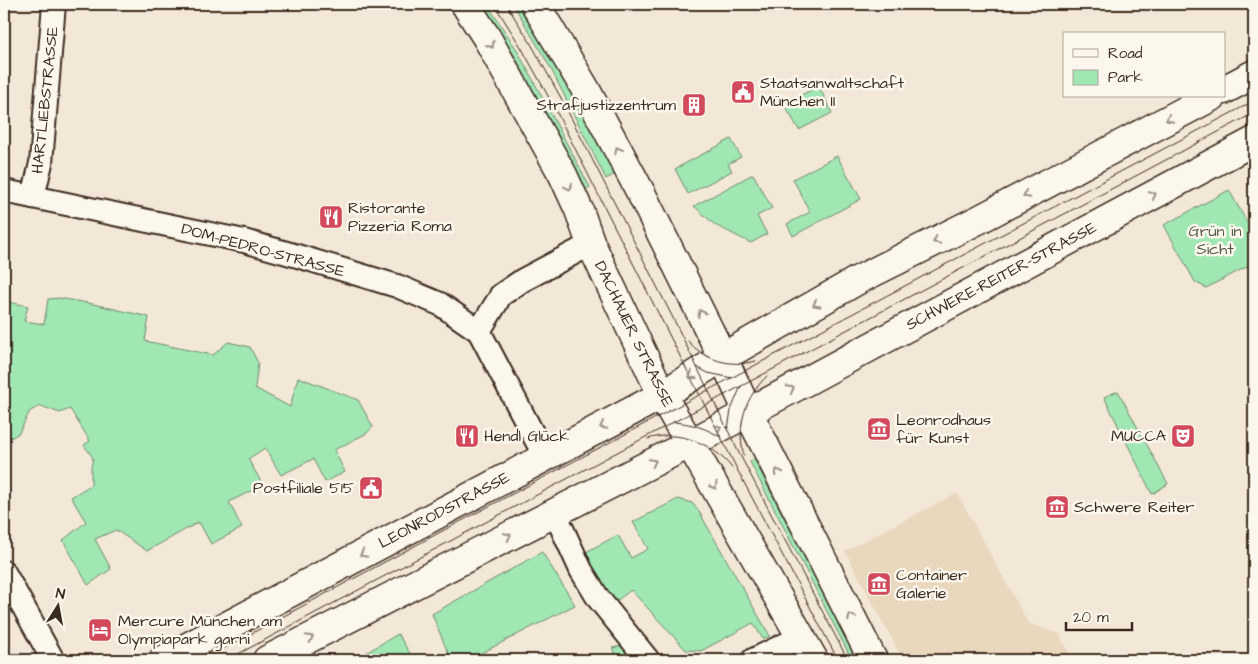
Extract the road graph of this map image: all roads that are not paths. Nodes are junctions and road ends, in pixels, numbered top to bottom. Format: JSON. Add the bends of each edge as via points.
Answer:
{"nodes":[{"id":1,"x":54,"y":4,"type":"edge"},
{"id":2,"x":465,"y":4,"type":"edge"},
{"id":3,"x":535,"y":4,"type":"edge"},
{"id":4,"x":1254,"y":74,"type":"edge"},
{"id":5,"x":1226,"y":89,"type":"edge"},
{"id":6,"x":1208,"y":98,"type":"edge"},
{"id":7,"x":1254,"y":141,"type":"edge"},
{"id":8,"x":4,"y":191,"type":"edge"},
{"id":9,"x":33,"y":197,"type":"junction"},
{"id":10,"x":591,"y":244,"type":"junction"},
{"id":11,"x":479,"y":331,"type":"junction"},
{"id":12,"x":723,"y":357,"type":"junction"},
{"id":13,"x":662,"y":395,"type":"junction"},
{"id":14,"x":748,"y":412,"type":"junction"},
{"id":15,"x":689,"y":443,"type":"junction"},
{"id":16,"x":545,"y":457,"type":"junction"},
{"id":17,"x":555,"y":513,"type":"junction"},
{"id":18,"x":4,"y":572,"type":"edge"},
{"id":19,"x":808,"y":649,"type":"edge"},
{"id":20,"x":53,"y":660,"type":"edge"},
{"id":21,"x":163,"y":660,"type":"edge"},
{"id":22,"x":267,"y":660,"type":"edge"},
{"id":23,"x":648,"y":660,"type":"edge"},
{"id":24,"x":753,"y":660,"type":"edge"},
{"id":25,"x":874,"y":660,"type":"edge"}],
"edges":[{"from":1,"to":9,"type":"street","name":"HARTLIEBSTRASSE","via":[[41,163]]},
{"from":2,"to":10,"type":"main road","name":"DACHAUER STRASSE","one_way":true,"via":[[563,175]]},
{"from":12,"to":3,"type":"main road","one_way":true,"via":[[591,98]]},
{"from":4,"to":5,"type":"main road"},
{"from":6,"to":12,"type":"main road","one_way":true,"via":[[858,280]]},
{"from":14,"to":7,"type":"main road","name":"SCHWERE-REITER-STRASSE","one_way":true},
{"from":8,"to":9,"type":"street","name":"DOM-PEDRO-STRASSE"},
{"from":9,"to":11,"type":"street","name":"DOM-PEDRO-STRASSE","via":[[294,254],[396,286],[440,304]]},
{"from":10,"to":11,"type":"street","via":[[523,280],[499,298]]},
{"from":10,"to":13,"type":"main road","name":"DACHAUER STRASSE"},
{"from":11,"to":16,"type":"street"},
{"from":12,"to":13,"type":"main road","name":"LEONRODSTRASSE","one_way":true},
{"from":12,"to":14,"type":"main road"},
{"from":13,"to":15,"type":"main road","name":"DACHAUER STRASSE"},
{"from":13,"to":16,"type":"main road","name":"LEONRODSTRASSE","one_way":true},
{"from":15,"to":14,"type":"main road","one_way":true},
{"from":25,"to":14,"type":"main road","one_way":true},
{"from":17,"to":15,"type":"main road","one_way":true},
{"from":15,"to":19,"type":"main road","name":"DACHAUER STRASSE","one_way":true},
{"from":16,"to":21,"type":"main road","name":"LEONRODSTRASSE","one_way":true},
{"from":22,"to":17,"type":"main road","one_way":true},
{"from":17,"to":23,"type":"street","via":[[581,570],[598,598]]},
{"from":18,"to":20,"type":"street"},
{"from":19,"to":24,"type":"street"}]}
